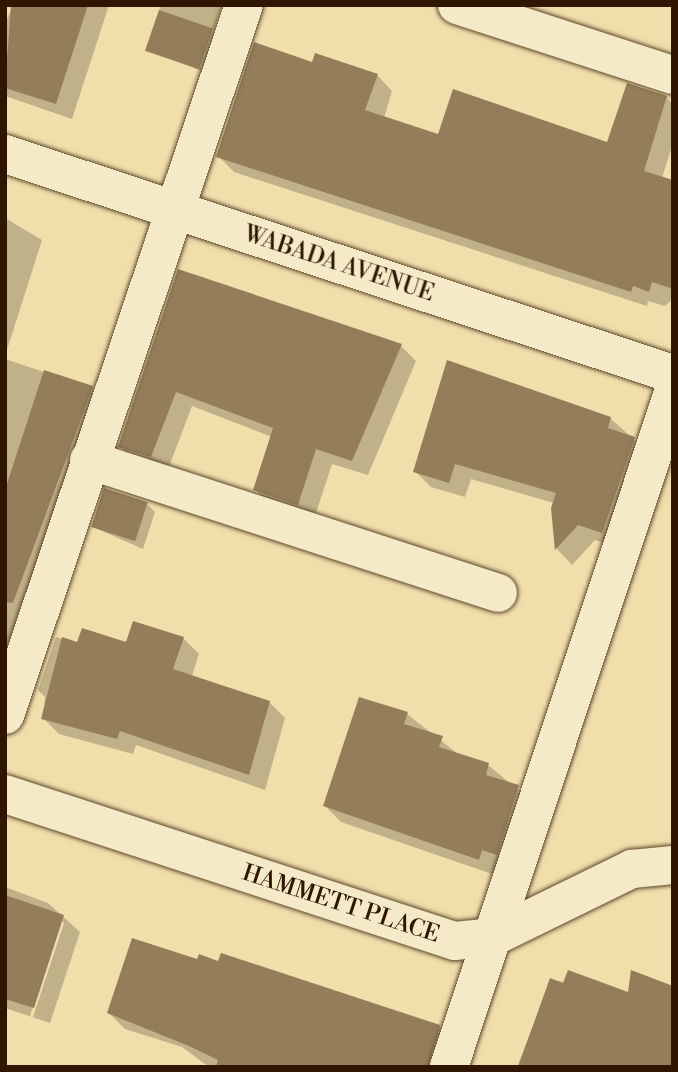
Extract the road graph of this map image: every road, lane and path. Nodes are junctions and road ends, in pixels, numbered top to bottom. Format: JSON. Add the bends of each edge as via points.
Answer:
{"nodes":[{"id":1,"x":244,"y":5,"type":"edge"},
{"id":2,"x":457,"y":5,"type":"edge"},
{"id":3,"x":673,"y":75,"type":"edge"},
{"id":4,"x":5,"y":154,"type":"edge"},
{"id":5,"x":177,"y":210,"type":"junction"},
{"id":6,"x":673,"y":374,"type":"edge"},
{"id":7,"x":673,"y":393,"type":"edge"},
{"id":8,"x":89,"y":460,"type":"junction"},
{"id":9,"x":498,"y":593,"type":"dead end"},
{"id":10,"x":5,"y":715,"type":"edge"},
{"id":11,"x":5,"y":794,"type":"edge"},
{"id":12,"x":673,"y":865,"type":"edge"},
{"id":13,"x":493,"y":937,"type":"junction"},
{"id":14,"x":449,"y":1067,"type":"edge"}],
"edges":[{"from":1,"to":5,"type":"street"},
{"from":2,"to":3,"type":"street"},
{"from":4,"to":5,"type":"street","name":"WABADA AVENUE"},
{"from":5,"to":6,"type":"street","name":"WABADA AVENUE"},
{"from":5,"to":8,"type":"street"},
{"from":7,"to":13,"type":"street"},
{"from":8,"to":9,"type":"street"},
{"from":8,"to":10,"type":"street"},
{"from":11,"to":13,"type":"street","name":"HAMMETT PLACE","via":[[455,942]]},
{"from":12,"to":13,"type":"street","name":"HAMMETT PLACE","via":[[632,869]]},
{"from":13,"to":14,"type":"street"}]}
